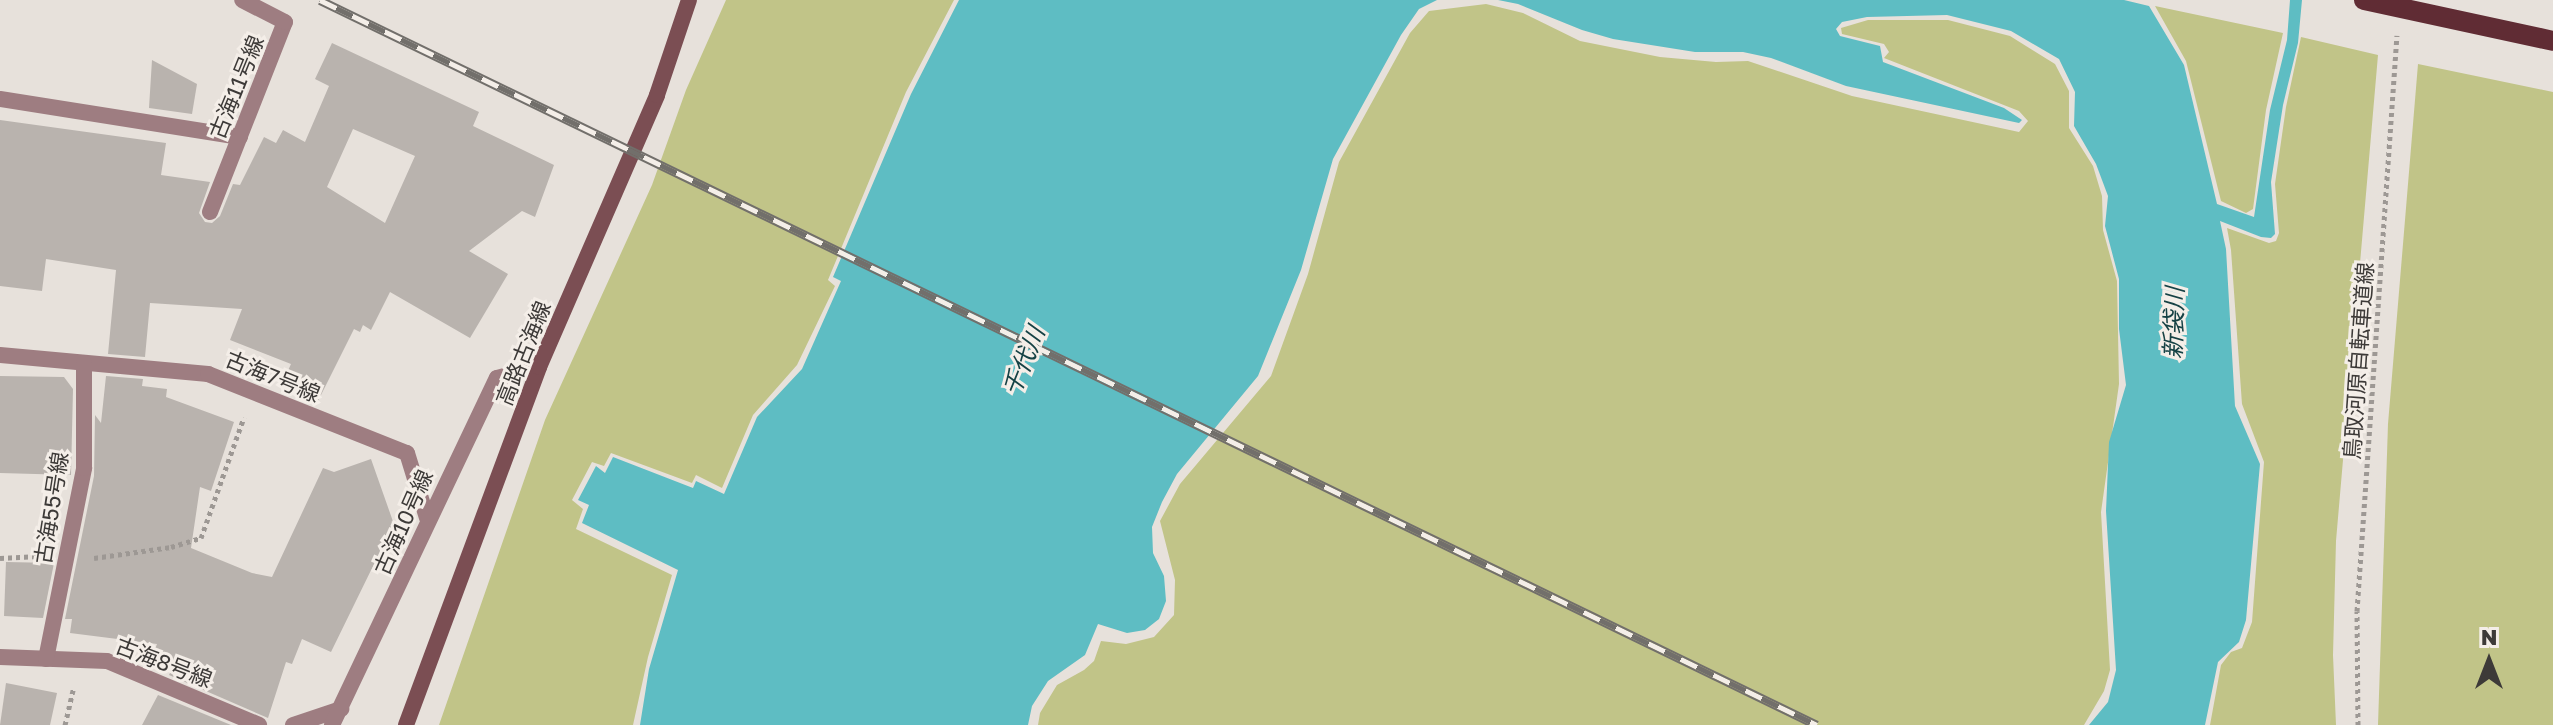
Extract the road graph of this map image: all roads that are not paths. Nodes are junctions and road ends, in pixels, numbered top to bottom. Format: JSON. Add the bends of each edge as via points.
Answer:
{"nodes":[{"id":1,"x":242,"y":0,"type":"edge"},
{"id":2,"x":689,"y":0,"type":"edge"},
{"id":3,"x":2364,"y":0,"type":"edge"},
{"id":4,"x":2553,"y":41,"type":"edge"},
{"id":5,"x":0,"y":99,"type":"edge"},
{"id":6,"x":240,"y":137,"type":"junction"},
{"id":7,"x":210,"y":212,"type":"dead end"},
{"id":8,"x":0,"y":355,"type":"edge"},
{"id":9,"x":84,"y":363,"type":"junction"},
{"id":10,"x":539,"y":367,"type":"junction"},
{"id":11,"x":427,"y":518,"type":"junction"},
{"id":12,"x":0,"y":657,"type":"edge"},
{"id":13,"x":46,"y":659,"type":"junction"},
{"id":14,"x":342,"y":717,"type":"edge"},
{"id":15,"x":259,"y":725,"type":"edge"},
{"id":16,"x":293,"y":725,"type":"edge"},
{"id":17,"x":311,"y":725,"type":"edge"},
{"id":18,"x":332,"y":725,"type":"edge"},
{"id":19,"x":406,"y":725,"type":"edge"}],
"edges":[{"from":1,"to":6,"type":"street","name":"古海11号線","via":[[285,22]]},
{"from":2,"to":10,"type":"main road","name":"高路古海線","via":[[657,95]]},
{"from":3,"to":4,"type":"main road"},
{"from":5,"to":6,"type":"street"},
{"from":6,"to":7,"type":"street","name":"古海11号線"},
{"from":8,"to":9,"type":"street","name":"古海7号線"},
{"from":9,"to":11,"type":"street","name":"古海7号線","via":[[208,374],[407,453]]},
{"from":9,"to":13,"type":"street","name":"古海55号線","via":[[84,468]]},
{"from":10,"to":11,"type":"street","name":"古海10号線","via":[[497,378]]},
{"from":10,"to":19,"type":"main road","name":"高路古海線"},
{"from":11,"to":14,"type":"street","name":"古海10号線"},
{"from":12,"to":13,"type":"street","name":"古海8号線"},
{"from":13,"to":15,"type":"street","name":"古海8号線","via":[[107,661]]},
{"from":14,"to":16,"type":"street"},
{"from":14,"to":17,"type":"street"},
{"from":14,"to":18,"type":"street","name":"古海10号線"}]}
